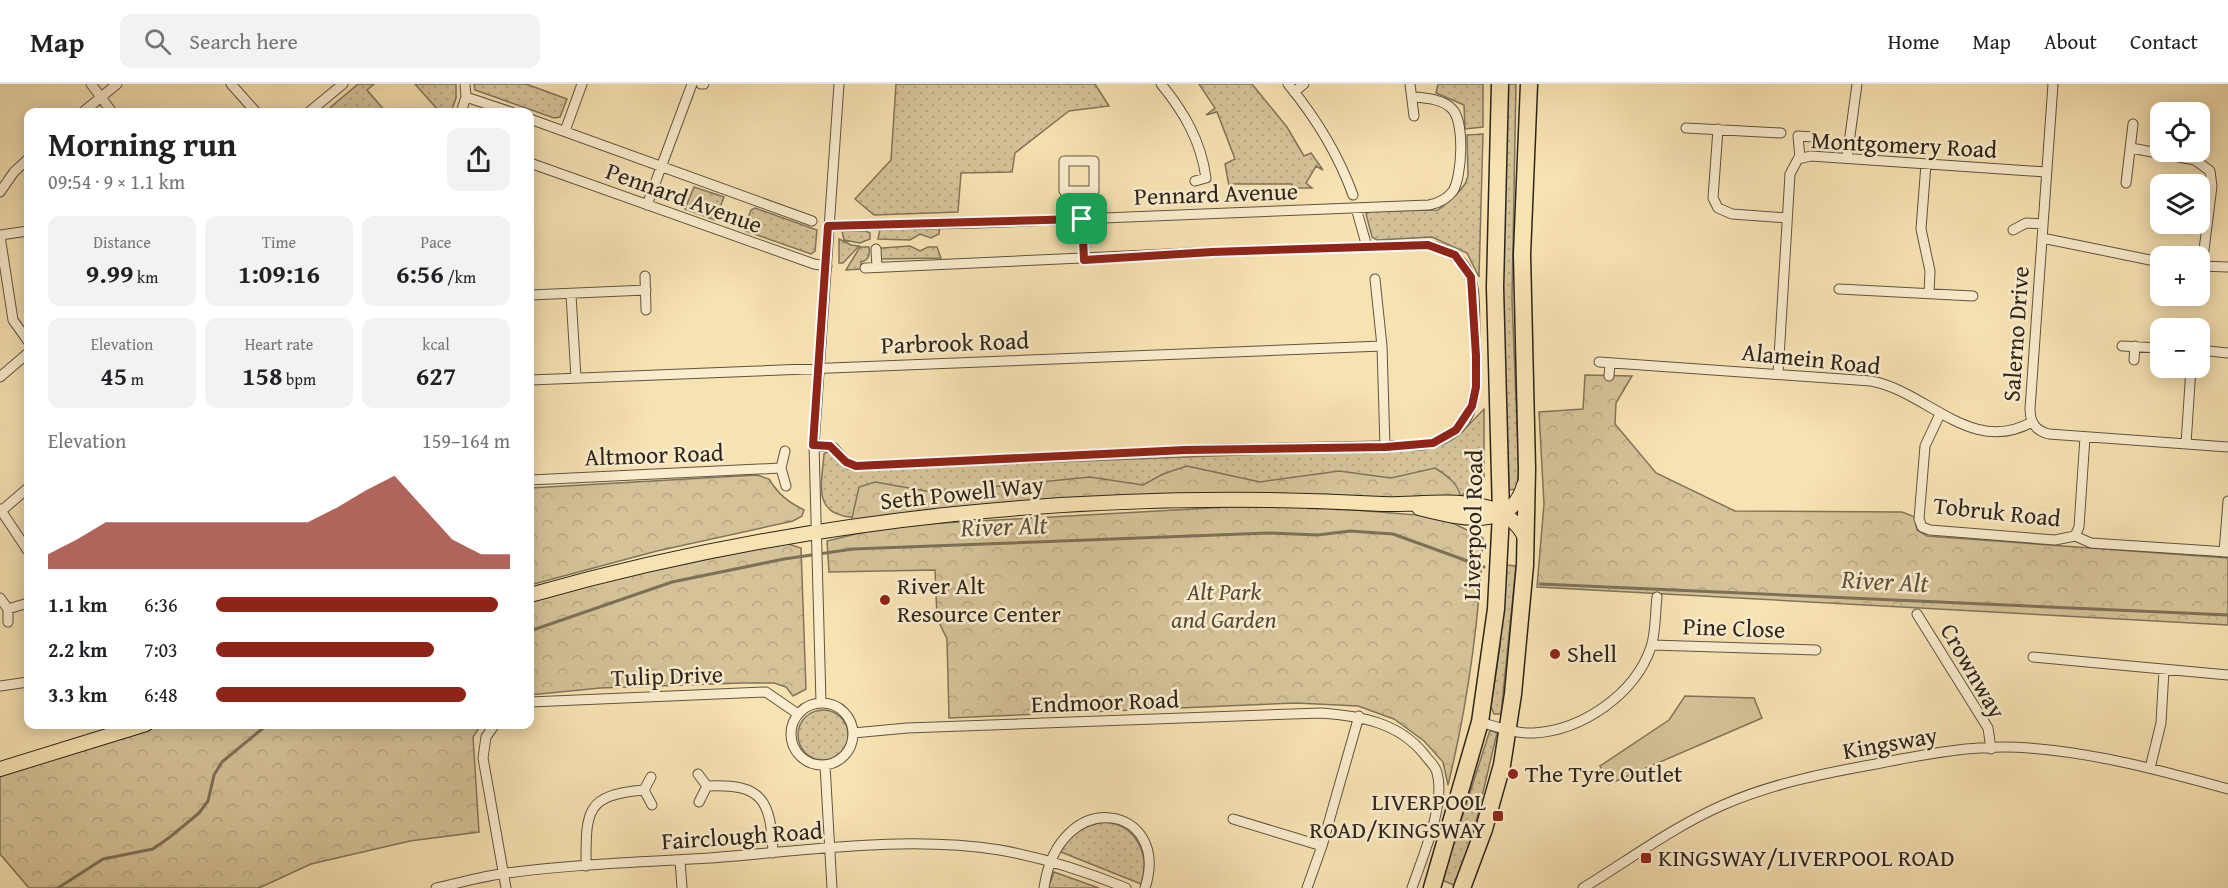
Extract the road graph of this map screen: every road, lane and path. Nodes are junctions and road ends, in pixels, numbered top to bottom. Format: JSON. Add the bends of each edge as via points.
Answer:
{"nodes":[{"id":1,"x":91,"y":84,"type":"edge"},
{"id":2,"x":117,"y":84,"type":"edge"},
{"id":3,"x":231,"y":84,"type":"edge"},
{"id":4,"x":343,"y":84,"type":"edge"},
{"id":5,"x":465,"y":84,"type":"edge"},
{"id":6,"x":582,"y":84,"type":"edge"},
{"id":7,"x":692,"y":84,"type":"edge"},
{"id":8,"x":839,"y":84,"type":"edge"},
{"id":9,"x":1161,"y":84,"type":"edge"},
{"id":10,"x":1304,"y":84,"type":"edge"},
{"id":11,"x":1410,"y":84,"type":"edge"},
{"id":12,"x":1500,"y":84,"type":"edge"},
{"id":13,"x":1529,"y":84,"type":"edge"},
{"id":14,"x":1857,"y":84,"type":"edge"},
{"id":15,"x":2053,"y":84,"type":"edge"},
{"id":16,"x":1291,"y":88,"type":"edge"},
{"id":17,"x":466,"y":97,"type":"junction"},
{"id":18,"x":1413,"y":97,"type":"junction"},
{"id":19,"x":100,"y":98,"type":"junction"},
{"id":20,"x":88,"y":108,"type":"edge"},
{"id":21,"x":109,"y":108,"type":"edge"},
{"id":22,"x":252,"y":108,"type":"edge"},
{"id":23,"x":314,"y":108,"type":"edge"},
{"id":24,"x":462,"y":108,"type":"edge"},
{"id":25,"x":498,"y":108,"type":"edge"},
{"id":26,"x":1414,"y":116,"type":"dead end"},
{"id":27,"x":534,"y":120,"type":"edge"},
{"id":28,"x":2133,"y":124,"type":"dead end"},
{"id":29,"x":1686,"y":128,"type":"dead end"},
{"id":30,"x":1718,"y":129,"type":"junction"},
{"id":31,"x":565,"y":131,"type":"junction"},
{"id":32,"x":1781,"y":132,"type":"dead end"},
{"id":33,"x":1814,"y":137,"type":"dead end"},
{"id":34,"x":2131,"y":148,"type":"junction"},
{"id":35,"x":1800,"y":158,"type":"junction"},
{"id":36,"x":1847,"y":158,"type":"junction"},
{"id":37,"x":24,"y":163,"type":"edge"},
{"id":38,"x":534,"y":164,"type":"edge"},
{"id":39,"x":1926,"y":164,"type":"junction"},
{"id":40,"x":661,"y":167,"type":"junction"},
{"id":41,"x":2046,"y":172,"type":"junction"},
{"id":42,"x":1195,"y":181,"type":"dead end"},
{"id":43,"x":2126,"y":183,"type":"dead end"},
{"id":44,"x":1082,"y":191,"type":"junction"},
{"id":45,"x":0,"y":192,"type":"edge"},
{"id":46,"x":1353,"y":195,"type":"dead end"},
{"id":47,"x":647,"y":205,"type":"junction"},
{"id":48,"x":1356,"y":208,"type":"junction"},
{"id":49,"x":1787,"y":218,"type":"junction"},
{"id":50,"x":1082,"y":219,"type":"junction"},
{"id":51,"x":812,"y":221,"type":"dead end"},
{"id":52,"x":2043,"y":224,"type":"junction"},
{"id":53,"x":828,"y":226,"type":"junction"},
{"id":54,"x":2013,"y":230,"type":"dead end"},
{"id":55,"x":24,"y":232,"type":"edge"},
{"id":56,"x":0,"y":236,"type":"edge"},
{"id":57,"x":2042,"y":238,"type":"junction"},
{"id":58,"x":2204,"y":246,"type":"edge"},
{"id":59,"x":1367,"y":247,"type":"junction"},
{"id":60,"x":876,"y":249,"type":"dead end"},
{"id":61,"x":1084,"y":260,"type":"junction"},
{"id":62,"x":2150,"y":260,"type":"edge"},
{"id":63,"x":827,"y":266,"type":"junction"},
{"id":64,"x":2210,"y":266,"type":"edge"},
{"id":65,"x":877,"y":267,"type":"junction"},
{"id":66,"x":2228,"y":267,"type":"edge"},
{"id":67,"x":865,"y":268,"type":"dead end"},
{"id":68,"x":3,"y":270,"type":"edge"},
{"id":69,"x":645,"y":276,"type":"dead end"},
{"id":70,"x":1375,"y":279,"type":"dead end"},
{"id":71,"x":1839,"y":289,"type":"dead end"},
{"id":72,"x":646,"y":290,"type":"junction"},
{"id":73,"x":1929,"y":293,"type":"junction"},
{"id":74,"x":571,"y":295,"type":"junction"},
{"id":75,"x":534,"y":296,"type":"edge"},
{"id":76,"x":1973,"y":296,"type":"dead end"},
{"id":77,"x":646,"y":310,"type":"dead end"},
{"id":78,"x":24,"y":335,"type":"edge"},
{"id":79,"x":1382,"y":346,"type":"junction"},
{"id":80,"x":2122,"y":346,"type":"dead end"},
{"id":81,"x":2135,"y":346,"type":"junction"},
{"id":82,"x":2150,"y":347,"type":"edge"},
{"id":83,"x":2210,"y":351,"type":"edge"},
{"id":84,"x":2228,"y":353,"type":"edge"},
{"id":85,"x":24,"y":356,"type":"edge"},
{"id":86,"x":2134,"y":360,"type":"dead end"},
{"id":87,"x":1599,"y":362,"type":"dead end"},
{"id":88,"x":1610,"y":363,"type":"junction"},
{"id":89,"x":819,"y":367,"type":"junction"},
{"id":90,"x":1778,"y":374,"type":"junction"},
{"id":91,"x":1610,"y":376,"type":"dead end"},
{"id":92,"x":0,"y":377,"type":"edge"},
{"id":93,"x":576,"y":378,"type":"junction"},
{"id":94,"x":2190,"y":378,"type":"edge"},
{"id":95,"x":534,"y":380,"type":"edge"},
{"id":96,"x":1940,"y":414,"type":"junction"},
{"id":97,"x":2032,"y":422,"type":"junction"},
{"id":98,"x":2085,"y":437,"type":"junction"},
{"id":99,"x":2186,"y":444,"type":"junction"},
{"id":100,"x":813,"y":445,"type":"junction"},
{"id":101,"x":1386,"y":447,"type":"junction"},
{"id":102,"x":2228,"y":447,"type":"edge"},
{"id":103,"x":785,"y":451,"type":"dead end"},
{"id":104,"x":780,"y":468,"type":"junction"},
{"id":105,"x":1526,"y":476,"type":"junction"},
{"id":106,"x":534,"y":480,"type":"edge"},
{"id":107,"x":786,"y":486,"type":"dead end"},
{"id":108,"x":24,"y":491,"type":"edge"},
{"id":109,"x":2228,"y":501,"type":"edge"},
{"id":110,"x":0,"y":511,"type":"edge"},
{"id":111,"x":1501,"y":514,"type":"junction"},
{"id":112,"x":814,"y":533,"type":"junction"},
{"id":113,"x":2075,"y":536,"type":"junction"},
{"id":114,"x":1526,"y":540,"type":"junction"},
{"id":115,"x":24,"y":545,"type":"edge"},
{"id":116,"x":2226,"y":552,"type":"edge"},
{"id":117,"x":534,"y":594,"type":"edge"},
{"id":118,"x":1657,"y":597,"type":"dead end"},
{"id":119,"x":0,"y":598,"type":"edge"},
{"id":120,"x":24,"y":604,"type":"edge"},
{"id":121,"x":8,"y":609,"type":"junction"},
{"id":122,"x":1917,"y":614,"type":"dead end"},
{"id":123,"x":8,"y":622,"type":"dead end"},
{"id":124,"x":1652,"y":645,"type":"junction"},
{"id":125,"x":1816,"y":650,"type":"dead end"},
{"id":126,"x":2033,"y":657,"type":"dead end"},
{"id":127,"x":2164,"y":670,"type":"junction"},
{"id":128,"x":2228,"y":675,"type":"edge"},
{"id":129,"x":24,"y":683,"type":"edge"},
{"id":130,"x":0,"y":686,"type":"edge"},
{"id":131,"x":534,"y":702,"type":"edge"},
{"id":132,"x":821,"y":702,"type":"junction"},
{"id":133,"x":798,"y":714,"type":"junction"},
{"id":134,"x":1359,"y":717,"type":"junction"},
{"id":135,"x":1480,"y":722,"type":"junction"},
{"id":136,"x":130,"y":729,"type":"edge"},
{"id":137,"x":492,"y":729,"type":"edge"},
{"id":138,"x":1508,"y":730,"type":"junction"},
{"id":139,"x":853,"y":733,"type":"junction"},
{"id":140,"x":1991,"y":749,"type":"junction"},
{"id":141,"x":825,"y":765,"type":"junction"},
{"id":142,"x":2150,"y":768,"type":"junction"},
{"id":143,"x":0,"y":769,"type":"edge"},
{"id":144,"x":698,"y":774,"type":"dead end"},
{"id":145,"x":651,"y":777,"type":"dead end"},
{"id":146,"x":706,"y":786,"type":"junction"},
{"id":147,"x":2228,"y":789,"type":"edge"},
{"id":148,"x":644,"y":790,"type":"junction"},
{"id":149,"x":699,"y":802,"type":"dead end"},
{"id":150,"x":652,"y":805,"type":"dead end"},
{"id":151,"x":1233,"y":819,"type":"dead end"},
{"id":152,"x":1322,"y":846,"type":"junction"},
{"id":153,"x":829,"y":849,"type":"junction"},
{"id":154,"x":773,"y":853,"type":"junction"},
{"id":155,"x":680,"y":860,"type":"junction"},
{"id":156,"x":1052,"y":861,"type":"junction"},
{"id":157,"x":586,"y":866,"type":"junction"},
{"id":158,"x":505,"y":873,"type":"junction"},
{"id":159,"x":436,"y":888,"type":"edge"},
{"id":160,"x":506,"y":888,"type":"edge"},
{"id":161,"x":682,"y":888,"type":"edge"},
{"id":162,"x":832,"y":888,"type":"edge"},
{"id":163,"x":1044,"y":888,"type":"edge"},
{"id":164,"x":1126,"y":888,"type":"edge"},
{"id":165,"x":1145,"y":888,"type":"edge"},
{"id":166,"x":1307,"y":888,"type":"edge"},
{"id":167,"x":1412,"y":888,"type":"edge"},
{"id":168,"x":1432,"y":888,"type":"edge"},
{"id":169,"x":1462,"y":888,"type":"edge"},
{"id":170,"x":1582,"y":888,"type":"edge"}],
"edges":[{"from":1,"to":19,"type":"street"},
{"from":2,"to":19,"type":"street"},
{"from":3,"to":22,"type":"street"},
{"from":4,"to":23,"type":"street"},
{"from":5,"to":17,"type":"street"},
{"from":6,"to":31,"type":"street"},
{"from":7,"to":40,"type":"street"},
{"from":8,"to":53,"type":"street"},
{"from":9,"to":42,"type":"street","via":[[1194,132],[1206,178]]},
{"from":10,"to":16,"type":"street"},
{"from":11,"to":18,"type":"street"},
{"from":12,"to":111,"type":"highway","name":"Liverpool Road","via":[[1495,287]]},
{"from":13,"to":105,"type":"highway","name":"Liverpool Road","via":[[1522,255]]},
{"from":14,"to":36,"type":"street"},
{"from":15,"to":41,"type":"street","name":"Salerno Drive"},
{"from":16,"to":46,"type":"street","via":[[1333,149]]},
{"from":17,"to":24,"type":"street"},
{"from":17,"to":25,"type":"street"},
{"from":18,"to":26,"type":"street"},
{"from":18,"to":48,"type":"street","name":"Pennard Avenue","via":[[1443,103],[1458,116],[1458,181],[1446,199],[1429,205]]},
{"from":19,"to":20,"type":"street"},
{"from":19,"to":21,"type":"street"},
{"from":27,"to":31,"type":"street","name":"Pennard Avenue"},
{"from":28,"to":34,"type":"street"},
{"from":29,"to":30,"type":"street"},
{"from":30,"to":32,"type":"street"},
{"from":30,"to":49,"type":"street","via":[[1714,201],[1721,211]]},
{"from":31,"to":40,"type":"street","name":"Pennard Avenue"},
{"from":33,"to":35,"type":"street","via":[[1798,136]]},
{"from":34,"to":43,"type":"street"},
{"from":34,"to":58,"type":"street","via":[[2195,160],[2210,171],[2212,186]]},
{"from":35,"to":36,"type":"street","name":"Montgomery Road"},
{"from":35,"to":49,"type":"street","name":"Montgomery Road","via":[[1790,170]]},
{"from":36,"to":39,"type":"street","name":"Montgomery Road"},
{"from":37,"to":45,"type":"street"},
{"from":38,"to":47,"type":"street","name":"Pennard Avenue"},
{"from":39,"to":41,"type":"street","name":"Montgomery Road"},
{"from":39,"to":73,"type":"street","via":[[1921,224],[1930,271]]},
{"from":40,"to":47,"type":"street"},
{"from":40,"to":51,"type":"street","name":"Pennard Avenue"},
{"from":41,"to":52,"type":"street","name":"Salerno Drive"},
{"from":44,"to":44,"type":"street","via":[[1094,191],[1094,161],[1064,161],[1064,191]]},
{"from":44,"to":50,"type":"street"},
{"from":47,"to":63,"type":"street","name":"Pennard Avenue"},
{"from":48,"to":50,"type":"street","name":"Pennard Avenue"},
{"from":48,"to":59,"type":"street"},
{"from":49,"to":90,"type":"street","name":"Montgomery Road"},
{"from":50,"to":53,"type":"street","name":"Pennard Avenue"},
{"from":50,"to":61,"type":"street"},
{"from":52,"to":54,"type":"street","via":[[2026,223]]},
{"from":52,"to":57,"type":"street","name":"Salerno Drive"},
{"from":53,"to":63,"type":"street"},
{"from":55,"to":56,"type":"street"},
{"from":56,"to":68,"type":"street"},
{"from":57,"to":62,"type":"street"},
{"from":57,"to":97,"type":"street","name":"Salerno Drive"},
{"from":59,"to":61,"type":"street"},
{"from":59,"to":101,"type":"street","name":"Liverpool Road","via":[[1438,247],[1461,262],[1473,288],[1476,387],[1468,415],[1456,430],[1433,443]]},
{"from":60,"to":65,"type":"street"},
{"from":61,"to":65,"type":"street"},
{"from":63,"to":89,"type":"street"},
{"from":64,"to":66,"type":"street"},
{"from":65,"to":67,"type":"street"},
{"from":68,"to":78,"type":"street","via":[[13,320]]},
{"from":69,"to":72,"type":"street"},
{"from":70,"to":79,"type":"street"},
{"from":71,"to":73,"type":"street"},
{"from":72,"to":74,"type":"street"},
{"from":72,"to":77,"type":"street"},
{"from":73,"to":76,"type":"street"},
{"from":74,"to":75,"type":"street"},
{"from":74,"to":93,"type":"street"},
{"from":79,"to":89,"type":"street","name":"Parbrook Road"},
{"from":79,"to":101,"type":"street"},
{"from":80,"to":81,"type":"street"},
{"from":81,"to":82,"type":"street"},
{"from":81,"to":86,"type":"street"},
{"from":83,"to":84,"type":"street"},
{"from":85,"to":92,"type":"street"},
{"from":87,"to":88,"type":"street","name":"Alamein Road"},
{"from":88,"to":90,"type":"street","name":"Alamein Road"},
{"from":88,"to":91,"type":"street"},
{"from":89,"to":93,"type":"street","name":"Parbrook Road"},
{"from":89,"to":100,"type":"street"},
{"from":90,"to":96,"type":"street","name":"Alamein Road","via":[[1877,382]]},
{"from":93,"to":95,"type":"street","name":"Parbrook Road"},
{"from":94,"to":99,"type":"street"},
{"from":96,"to":97,"type":"street","name":"Alamein Road","via":[[1979,430],[2010,431]]},
{"from":96,"to":113,"type":"street","name":"Tobruk Road","via":[[1925,446],[1919,519],[1922,527],[2055,540]]},
{"from":97,"to":98,"type":"street","name":"Salerno Drive","via":[[2045,434]]},
{"from":98,"to":99,"type":"street","name":"Salerno Drive"},
{"from":98,"to":113,"type":"street","via":[[2079,527]]},
{"from":99,"to":102,"type":"street","name":"Salerno Drive"},
{"from":100,"to":101,"type":"street","via":[[830,446],[856,466],[1185,450]]},
{"from":100,"to":112,"type":"street"},
{"from":103,"to":104,"type":"street"},
{"from":104,"to":106,"type":"street","name":"Altmoor Road"},
{"from":104,"to":107,"type":"street"},
{"from":105,"to":111,"type":"main road","via":[[1516,502]]},
{"from":105,"to":114,"type":"highway","name":"Liverpool Road"},
{"from":108,"to":110,"type":"street"},
{"from":109,"to":116,"type":"street"},
{"from":110,"to":115,"type":"street"},
{"from":111,"to":112,"type":"main road","name":"Seth Powell Way","via":[[1470,518],[1406,505],[1257,500],[1100,504],[999,510]]},
{"from":111,"to":114,"type":"main road","via":[[1519,526]]},
{"from":111,"to":135,"type":"highway","name":"Liverpool Road","via":[[1496,609]]},
{"from":112,"to":117,"type":"main road","name":"Seth Powell Way","via":[[622,570]]},
{"from":112,"to":132,"type":"street"},
{"from":113,"to":116,"type":"street","via":[[2091,543]]},
{"from":114,"to":138,"type":"highway","name":"Liverpool Road"},
{"from":118,"to":124,"type":"street"},
{"from":119,"to":121,"type":"street"},
{"from":120,"to":121,"type":"street"},
{"from":121,"to":123,"type":"street"},
{"from":122,"to":140,"type":"street","name":"Crownway","via":[[1988,728]]},
{"from":124,"to":125,"type":"street","name":"Pine Close"},
{"from":124,"to":138,"type":"street","via":[[1644,664],[1622,692],[1589,717],[1550,731]]},
{"from":126,"to":127,"type":"street"},
{"from":127,"to":128,"type":"street"},
{"from":127,"to":142,"type":"street","via":[[2161,723]]},
{"from":129,"to":130,"type":"street"},
{"from":131,"to":133,"type":"street","name":"Tulip Drive","via":[[766,692]]},
{"from":132,"to":133,"type":"street"},
{"from":132,"to":139,"type":"street","via":[[831,703],[847,714]]},
{"from":133,"to":141,"type":"street","via":[[791,732],[797,752],[804,759]]},
{"from":134,"to":139,"type":"street","name":"Endmoor Road","via":[[1321,713]]},
{"from":134,"to":152,"type":"street"},
{"from":134,"to":167,"type":"street","via":[[1390,726],[1415,744],[1437,771],[1437,810]]},
{"from":135,"to":138,"type":"street"},
{"from":135,"to":168,"type":"highway","name":"Liverpool Road"},
{"from":136,"to":143,"type":"main road"},
{"from":137,"to":158,"type":"street","via":[[486,737],[483,758]]},
{"from":138,"to":169,"type":"highway","name":"Liverpool Road","via":[[1484,829]]},
{"from":139,"to":141,"type":"street","via":[[842,758]]},
{"from":140,"to":142,"type":"street","name":"Kingsway","via":[[2027,748]]},
{"from":140,"to":170,"type":"street","name":"Kingsway","via":[[1917,756],[1767,789],[1723,805],[1675,830]]},
{"from":141,"to":153,"type":"street"},
{"from":142,"to":147,"type":"street","name":"Kingsway"},
{"from":144,"to":146,"type":"street"},
{"from":145,"to":148,"type":"street"},
{"from":146,"to":149,"type":"street"},
{"from":146,"to":154,"type":"street","via":[[731,785],[755,795],[772,818]]},
{"from":148,"to":150,"type":"street"},
{"from":148,"to":157,"type":"street","via":[[615,793],[599,801],[586,829]]},
{"from":151,"to":152,"type":"street"},
{"from":152,"to":166,"type":"street"},
{"from":153,"to":154,"type":"street","name":"Fairclough Road"},
{"from":153,"to":156,"type":"street","name":"Fairclough Road","via":[[931,845],[998,850]]},
{"from":153,"to":162,"type":"street"},
{"from":154,"to":155,"type":"street","name":"Fairclough Road"},
{"from":155,"to":157,"type":"street","name":"Fairclough Road"},
{"from":155,"to":161,"type":"street"},
{"from":156,"to":163,"type":"street"},
{"from":156,"to":164,"type":"street","name":"Fairclough Road"},
{"from":156,"to":165,"type":"street","via":[[1075,827],[1095,818],[1115,818],[1132,827],[1149,852],[1150,871]]},
{"from":157,"to":158,"type":"street","name":"Fairclough Road"},
{"from":158,"to":159,"type":"street","name":"Fairclough Road"},
{"from":158,"to":160,"type":"street"}]}
